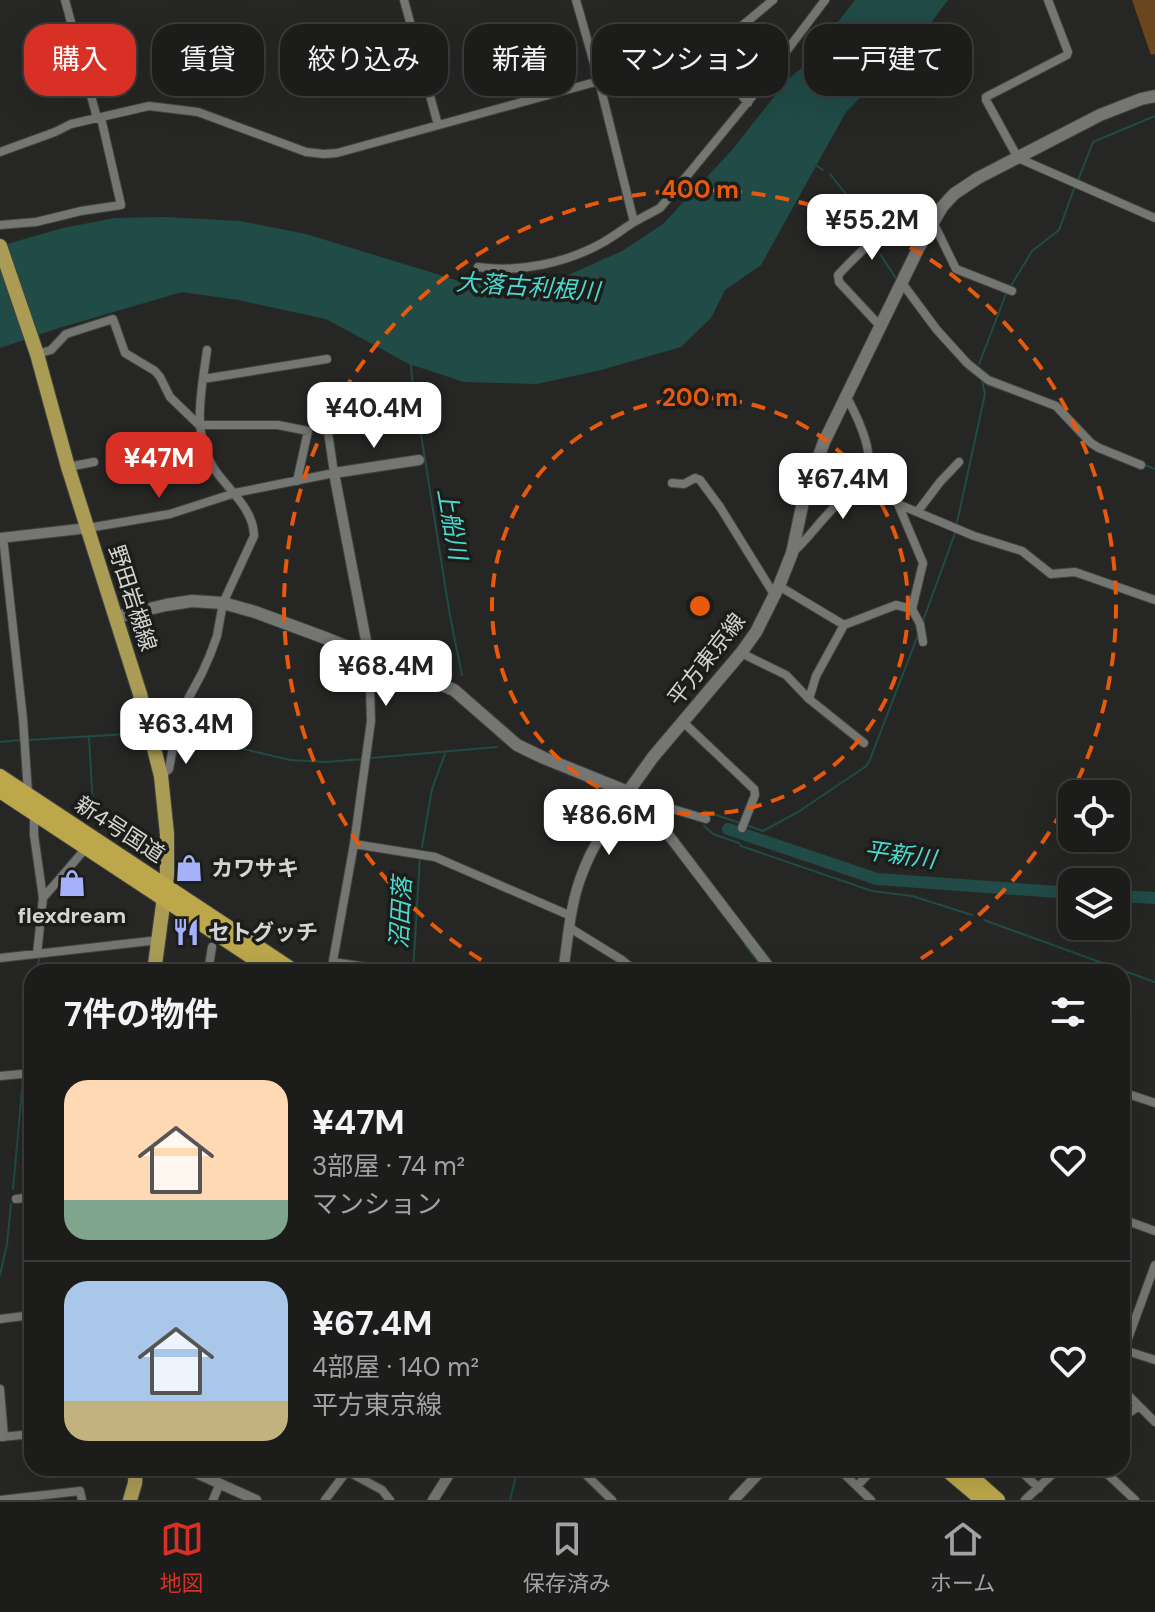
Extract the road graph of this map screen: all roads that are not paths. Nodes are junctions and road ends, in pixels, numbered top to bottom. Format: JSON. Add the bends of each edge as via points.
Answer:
{"nodes":[{"id":1,"x":65,"y":0,"type":"edge"},
{"id":2,"x":404,"y":0,"type":"edge"},
{"id":3,"x":576,"y":0,"type":"edge"},
{"id":4,"x":773,"y":0,"type":"edge"},
{"id":5,"x":825,"y":0,"type":"edge"},
{"id":6,"x":1048,"y":0,"type":"edge"},
{"id":7,"x":744,"y":24,"type":"edge"},
{"id":8,"x":592,"y":56,"type":"edge"},
{"id":9,"x":592,"y":83,"type":"edge"},
{"id":10,"x":603,"y":96,"type":"edge"},
{"id":11,"x":742,"y":96,"type":"edge"},
{"id":12,"x":1155,"y":96,"type":"edge"},
{"id":13,"x":748,"y":103,"type":"junction"},
{"id":14,"x":99,"y":118,"type":"junction"},
{"id":15,"x":438,"y":125,"type":"junction"},
{"id":16,"x":0,"y":152,"type":"edge"},
{"id":17,"x":1018,"y":158,"type":"junction"},
{"id":18,"x":935,"y":218,"type":"junction"},
{"id":19,"x":1155,"y":218,"type":"edge"},
{"id":20,"x":634,"y":222,"type":"junction"},
{"id":21,"x":0,"y":225,"type":"edge"},
{"id":22,"x":0,"y":246,"type":"edge"},
{"id":23,"x":478,"y":267,"type":"dead end"},
{"id":24,"x":902,"y":283,"type":"junction"},
{"id":25,"x":1012,"y":291,"type":"dead end"},
{"id":26,"x":881,"y":327,"type":"junction"},
{"id":27,"x":207,"y":350,"type":"dead end"},
{"id":28,"x":37,"y":354,"type":"junction"},
{"id":29,"x":327,"y":359,"type":"dead end"},
{"id":30,"x":203,"y":379,"type":"junction"},
{"id":31,"x":846,"y":396,"type":"junction"},
{"id":32,"x":326,"y":418,"type":"dead end"},
{"id":33,"x":199,"y":425,"type":"junction"},
{"id":34,"x":419,"y":460,"type":"dead end"},
{"id":35,"x":94,"y":462,"type":"dead end"},
{"id":36,"x":959,"y":462,"type":"dead end"},
{"id":37,"x":1141,"y":465,"type":"dead end"},
{"id":38,"x":869,"y":466,"type":"junction"},
{"id":39,"x":68,"y":467,"type":"junction"},
{"id":40,"x":334,"y":473,"type":"junction"},
{"id":41,"x":297,"y":481,"type":"junction"},
{"id":42,"x":672,"y":483,"type":"dead end"},
{"id":43,"x":235,"y":493,"type":"junction"},
{"id":44,"x":898,"y":504,"type":"junction"},
{"id":45,"x":918,"y":511,"type":"junction"},
{"id":46,"x":88,"y":528,"type":"junction"},
{"id":47,"x":2,"y":537,"type":"edge"},
{"id":48,"x":792,"y":553,"type":"junction"},
{"id":49,"x":777,"y":591,"type":"junction"},
{"id":50,"x":1155,"y":600,"type":"edge"},
{"id":51,"x":223,"y":603,"type":"junction"},
{"id":52,"x":912,"y":609,"type":"junction"},
{"id":53,"x":116,"y":617,"type":"junction"},
{"id":54,"x":844,"y":625,"type":"junction"},
{"id":55,"x":923,"y":642,"type":"dead end"},
{"id":56,"x":741,"y":653,"type":"junction"},
{"id":57,"x":369,"y":656,"type":"junction"},
{"id":58,"x":809,"y":699,"type":"junction"},
{"id":59,"x":683,"y":722,"type":"junction"},
{"id":60,"x":864,"y":743,"type":"dead end"},
{"id":61,"x":0,"y":776,"type":"edge"},
{"id":62,"x":161,"y":776,"type":"junction"},
{"id":63,"x":0,"y":791,"type":"edge"},
{"id":64,"x":628,"y":792,"type":"junction"},
{"id":65,"x":28,"y":794,"type":"junction"},
{"id":66,"x":649,"y":810,"type":"junction"},
{"id":67,"x":34,"y":813,"type":"junction"},
{"id":68,"x":706,"y":819,"type":"dead end"},
{"id":69,"x":742,"y":828,"type":"dead end"},
{"id":70,"x":354,"y":844,"type":"junction"},
{"id":71,"x":86,"y":848,"type":"junction"},
{"id":72,"x":165,"y":892,"type":"junction"},
{"id":73,"x":45,"y":895,"type":"junction"},
{"id":74,"x":571,"y":922,"type":"junction"},
{"id":75,"x":159,"y":940,"type":"junction"},
{"id":76,"x":212,"y":947,"type":"dead end"},
{"id":77,"x":37,"y":954,"type":"junction"},
{"id":78,"x":0,"y":958,"type":"edge"},
{"id":79,"x":155,"y":964,"type":"edge"},
{"id":80,"x":209,"y":964,"type":"edge"},
{"id":81,"x":263,"y":964,"type":"edge"},
{"id":82,"x":283,"y":964,"type":"edge"},
{"id":83,"x":333,"y":964,"type":"edge"},
{"id":84,"x":564,"y":964,"type":"edge"},
{"id":85,"x":627,"y":964,"type":"edge"},
{"id":86,"x":767,"y":964,"type":"edge"},
{"id":87,"x":24,"y":1073,"type":"edge"},
{"id":88,"x":0,"y":1076,"type":"edge"},
{"id":89,"x":1130,"y":1095,"type":"edge"},
{"id":90,"x":1155,"y":1103,"type":"edge"},
{"id":91,"x":24,"y":1198,"type":"edge"},
{"id":92,"x":16,"y":1199,"type":"dead end"},
{"id":93,"x":1130,"y":1222,"type":"edge"},
{"id":94,"x":1155,"y":1231,"type":"edge"},
{"id":95,"x":1155,"y":1265,"type":"edge"},
{"id":96,"x":24,"y":1316,"type":"edge"},
{"id":97,"x":0,"y":1319,"type":"edge"},
{"id":98,"x":1130,"y":1333,"type":"edge"},
{"id":99,"x":1130,"y":1354,"type":"edge"},
{"id":100,"x":1155,"y":1360,"type":"edge"},
{"id":101,"x":0,"y":1389,"type":"edge"},
{"id":102,"x":1130,"y":1400,"type":"edge"},
{"id":103,"x":1136,"y":1409,"type":"junction"},
{"id":104,"x":1130,"y":1413,"type":"edge"},
{"id":105,"x":1155,"y":1422,"type":"edge"},
{"id":106,"x":24,"y":1435,"type":"edge"},
{"id":107,"x":2,"y":1437,"type":"edge"},
{"id":108,"x":135,"y":1476,"type":"edge"},
{"id":109,"x":208,"y":1476,"type":"edge"},
{"id":110,"x":343,"y":1476,"type":"edge"},
{"id":111,"x":356,"y":1476,"type":"edge"},
{"id":112,"x":448,"y":1476,"type":"edge"},
{"id":113,"x":587,"y":1476,"type":"edge"},
{"id":114,"x":753,"y":1476,"type":"edge"},
{"id":115,"x":846,"y":1476,"type":"edge"},
{"id":116,"x":866,"y":1476,"type":"edge"},
{"id":117,"x":954,"y":1476,"type":"edge"},
{"id":118,"x":971,"y":1476,"type":"edge"},
{"id":119,"x":1026,"y":1476,"type":"edge"},
{"id":120,"x":1051,"y":1476,"type":"edge"},
{"id":121,"x":1110,"y":1476,"type":"edge"},
{"id":122,"x":220,"y":1483,"type":"junction"},
{"id":123,"x":857,"y":1486,"type":"junction"},
{"id":124,"x":1039,"y":1488,"type":"junction"},
{"id":125,"x":132,"y":1499,"type":"edge"},
{"id":126,"x":0,"y":1500,"type":"edge"},
{"id":127,"x":82,"y":1500,"type":"edge"},
{"id":128,"x":213,"y":1500,"type":"edge"},
{"id":129,"x":255,"y":1500,"type":"edge"},
{"id":130,"x":325,"y":1500,"type":"edge"},
{"id":131,"x":390,"y":1500,"type":"edge"},
{"id":132,"x":433,"y":1500,"type":"edge"},
{"id":133,"x":612,"y":1500,"type":"edge"},
{"id":134,"x":734,"y":1500,"type":"edge"},
{"id":135,"x":871,"y":1500,"type":"edge"},
{"id":136,"x":982,"y":1500,"type":"edge"},
{"id":137,"x":998,"y":1500,"type":"edge"},
{"id":138,"x":1025,"y":1500,"type":"edge"},
{"id":139,"x":1135,"y":1500,"type":"edge"}],
"edges":[{"from":1,"to":14,"type":"street"},
{"from":2,"to":15,"type":"street"},
{"from":3,"to":8,"type":"street"},
{"from":4,"to":7,"type":"street"},
{"from":5,"to":13,"type":"street"},
{"from":6,"to":17,"type":"street","via":[[1067,55],[986,97]]},
{"from":9,"to":15,"type":"street"},
{"from":10,"to":20,"type":"street"},
{"from":11,"to":13,"type":"street"},
{"from":12,"to":17,"type":"main road","name":"平方東京線","via":[[1100,115]]},
{"from":13,"to":20,"type":"street","via":[[660,208]]},
{"from":14,"to":15,"type":"street","via":[[149,106],[198,112],[324,154]]},
{"from":14,"to":16,"type":"street"},
{"from":14,"to":21,"type":"street","via":[[121,205]]},
{"from":17,"to":18,"type":"main road","name":"平方東京線","via":[[954,194]]},
{"from":17,"to":19,"type":"street"},
{"from":18,"to":24,"type":"main road","name":"平方東京線"},
{"from":18,"to":25,"type":"street","via":[[956,269]]},
{"from":18,"to":26,"type":"street","via":[[927,212],[902,220],[838,275]]},
{"from":20,"to":23,"type":"street","via":[[599,245],[554,261]]},
{"from":22,"to":28,"type":"main road","name":"野田岩槻線"},
{"from":24,"to":26,"type":"main road","name":"平方東京線"},
{"from":24,"to":37,"type":"street","via":[[937,330],[988,380],[1056,406],[1091,443]]},
{"from":26,"to":31,"type":"main road","name":"平方東京線"},
{"from":27,"to":30,"type":"street"},
{"from":28,"to":33,"type":"street","via":[[51,350],[66,334],[113,319],[125,353],[155,371],[170,397]]},
{"from":28,"to":39,"type":"main road","name":"野田岩槻線"},
{"from":29,"to":30,"type":"street"},
{"from":30,"to":33,"type":"street"},
{"from":31,"to":38,"type":"street","via":[[868,448]]},
{"from":31,"to":48,"type":"main road","name":"平方東京線","via":[[814,466]]},
{"from":32,"to":40,"type":"street"},
{"from":33,"to":41,"type":"street","via":[[278,425],[308,431]]},
{"from":33,"to":43,"type":"street","via":[[212,466]]},
{"from":34,"to":40,"type":"street"},
{"from":35,"to":39,"type":"street"},
{"from":36,"to":45,"type":"street"},
{"from":38,"to":44,"type":"street"},
{"from":38,"to":48,"type":"street"},
{"from":39,"to":46,"type":"main road","name":"野田岩槻線"},
{"from":40,"to":41,"type":"street"},
{"from":40,"to":57,"type":"street"},
{"from":41,"to":43,"type":"street"},
{"from":42,"to":49,"type":"street","via":[[700,480]]},
{"from":43,"to":46,"type":"street","via":[[170,514]]},
{"from":43,"to":51,"type":"street","via":[[254,526],[254,536]]},
{"from":44,"to":45,"type":"street"},
{"from":44,"to":52,"type":"street","via":[[923,563]]},
{"from":45,"to":50,"type":"street","via":[[1022,551],[1051,574],[1075,572]]},
{"from":46,"to":47,"type":"street"},
{"from":46,"to":53,"type":"main road","name":"野田岩槻線"},
{"from":47,"to":65,"type":"street"},
{"from":48,"to":49,"type":"main road","name":"平方東京線"},
{"from":49,"to":54,"type":"street"},
{"from":49,"to":56,"type":"main road","name":"平方東京線"},
{"from":51,"to":53,"type":"main road","via":[[192,601]]},
{"from":51,"to":57,"type":"main road"},
{"from":51,"to":62,"type":"street","via":[[214,645],[179,716],[169,769]]},
{"from":52,"to":54,"type":"street","via":[[896,605]]},
{"from":52,"to":55,"type":"street"},
{"from":53,"to":62,"type":"main road","name":"野田岩槻線"},
{"from":54,"to":58,"type":"street"},
{"from":56,"to":58,"type":"street","via":[[786,675]]},
{"from":56,"to":59,"type":"main road","name":"平方東京線"},
{"from":57,"to":64,"type":"main road","via":[[458,692],[517,745]]},
{"from":57,"to":70,"type":"street","via":[[371,721]]},
{"from":58,"to":60,"type":"street"},
{"from":59,"to":64,"type":"main road","name":"平方東京線"},
{"from":59,"to":69,"type":"street","via":[[754,789]]},
{"from":61,"to":65,"type":"highway","name":"新4号国道"},
{"from":62,"to":72,"type":"main road","name":"野田岩槻線"},
{"from":63,"to":67,"type":"highway","name":"新4号国道"},
{"from":64,"to":66,"type":"street"},
{"from":64,"to":74,"type":"street","via":[[582,873]]},
{"from":65,"to":72,"type":"highway","name":"新4号国道"},
{"from":66,"to":68,"type":"street","via":[[656,804]]},
{"from":66,"to":86,"type":"street"},
{"from":67,"to":71,"type":"highway","name":"新4号国道"},
{"from":67,"to":73,"type":"street"},
{"from":70,"to":74,"type":"street","via":[[435,857]]},
{"from":70,"to":83,"type":"street"},
{"from":71,"to":72,"type":"highway","name":"新4号国道"},
{"from":71,"to":73,"type":"street"},
{"from":72,"to":75,"type":"main road","name":"野田岩槻線"},
{"from":72,"to":81,"type":"highway","name":"新4号国道"},
{"from":72,"to":82,"type":"highway","name":"新4号国道"},
{"from":73,"to":77,"type":"street"},
{"from":74,"to":84,"type":"street"},
{"from":74,"to":85,"type":"street"},
{"from":75,"to":77,"type":"street"},
{"from":75,"to":79,"type":"main road","name":"野田岩槻線"},
{"from":76,"to":80,"type":"street"},
{"from":77,"to":78,"type":"street"},
{"from":87,"to":88,"type":"street"},
{"from":89,"to":90,"type":"street"},
{"from":91,"to":92,"type":"street"},
{"from":93,"to":94,"type":"street"},
{"from":95,"to":98,"type":"street"},
{"from":96,"to":97,"type":"street"},
{"from":99,"to":100,"type":"street"},
{"from":101,"to":107,"type":"street"},
{"from":102,"to":103,"type":"street"},
{"from":103,"to":104,"type":"street"},
{"from":103,"to":105,"type":"street"},
{"from":106,"to":107,"type":"street"},
{"from":108,"to":125,"type":"main road"},
{"from":109,"to":122,"type":"street"},
{"from":110,"to":130,"type":"street"},
{"from":111,"to":131,"type":"street"},
{"from":112,"to":132,"type":"street"},
{"from":113,"to":133,"type":"street"},
{"from":114,"to":134,"type":"street"},
{"from":115,"to":123,"type":"street"},
{"from":116,"to":123,"type":"street"},
{"from":117,"to":136,"type":"highway"},
{"from":118,"to":137,"type":"highway"},
{"from":119,"to":124,"type":"street"},
{"from":120,"to":124,"type":"street"},
{"from":121,"to":139,"type":"street"},
{"from":122,"to":128,"type":"street"},
{"from":122,"to":129,"type":"street"},
{"from":123,"to":135,"type":"street"},
{"from":124,"to":138,"type":"street"},
{"from":126,"to":127,"type":"street","via":[[80,1491]]}]}
